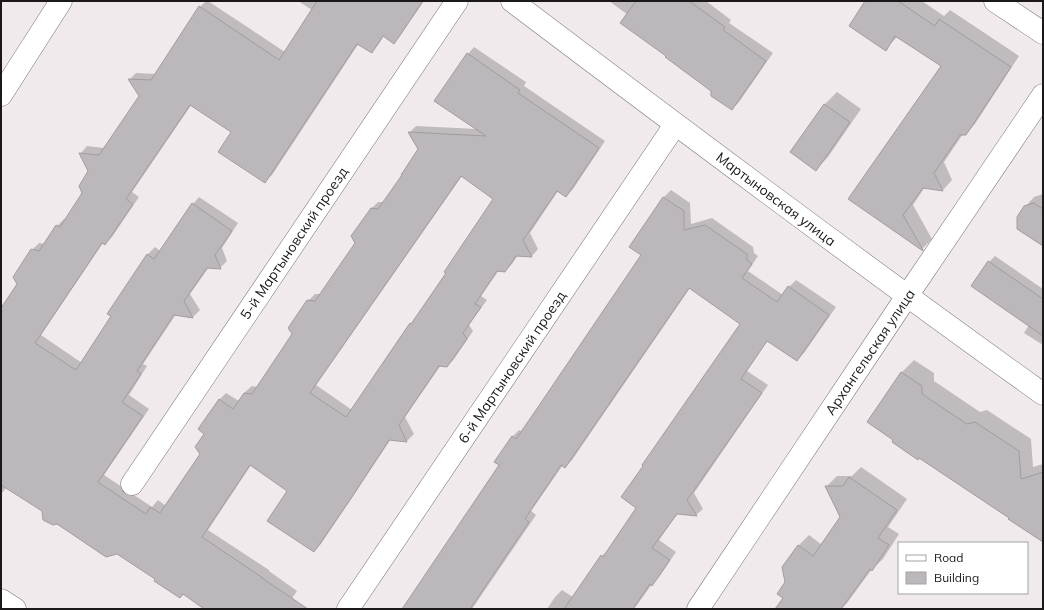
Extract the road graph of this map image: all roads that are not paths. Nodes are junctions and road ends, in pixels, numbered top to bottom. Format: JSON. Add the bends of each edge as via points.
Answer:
{"nodes":[{"id":1,"x":61,"y":1,"type":"edge"},
{"id":2,"x":457,"y":1,"type":"edge"},
{"id":3,"x":512,"y":1,"type":"edge"},
{"id":4,"x":996,"y":1,"type":"edge"},
{"id":5,"x":1043,"y":33,"type":"edge"},
{"id":6,"x":1,"y":95,"type":"edge"},
{"id":7,"x":1043,"y":95,"type":"edge"},
{"id":8,"x":675,"y":125,"type":"junction"},
{"id":9,"x":907,"y":296,"type":"junction"},
{"id":10,"x":1043,"y":394,"type":"edge"},
{"id":11,"x":132,"y":484,"type":"dead end"},
{"id":12,"x":1,"y":600,"type":"edge"},
{"id":13,"x":15,"y":609,"type":"edge"},
{"id":14,"x":348,"y":609,"type":"edge"},
{"id":15,"x":698,"y":609,"type":"edge"}],
"edges":[{"from":1,"to":6,"type":"street"},
{"from":2,"to":11,"type":"street","name":"5-й Мартыновский проезд"},
{"from":3,"to":8,"type":"street","name":"Мартыновская улица"},
{"from":4,"to":5,"type":"street"},
{"from":7,"to":9,"type":"street","name":"Архангельская улица"},
{"from":8,"to":9,"type":"street","name":"Мартыновская улица"},
{"from":8,"to":14,"type":"street","name":"6-й Мартыновский проезд"},
{"from":9,"to":10,"type":"street","name":"Мартыновская улица"},
{"from":9,"to":15,"type":"street","name":"Архангельская улица"},
{"from":12,"to":13,"type":"street"}]}
